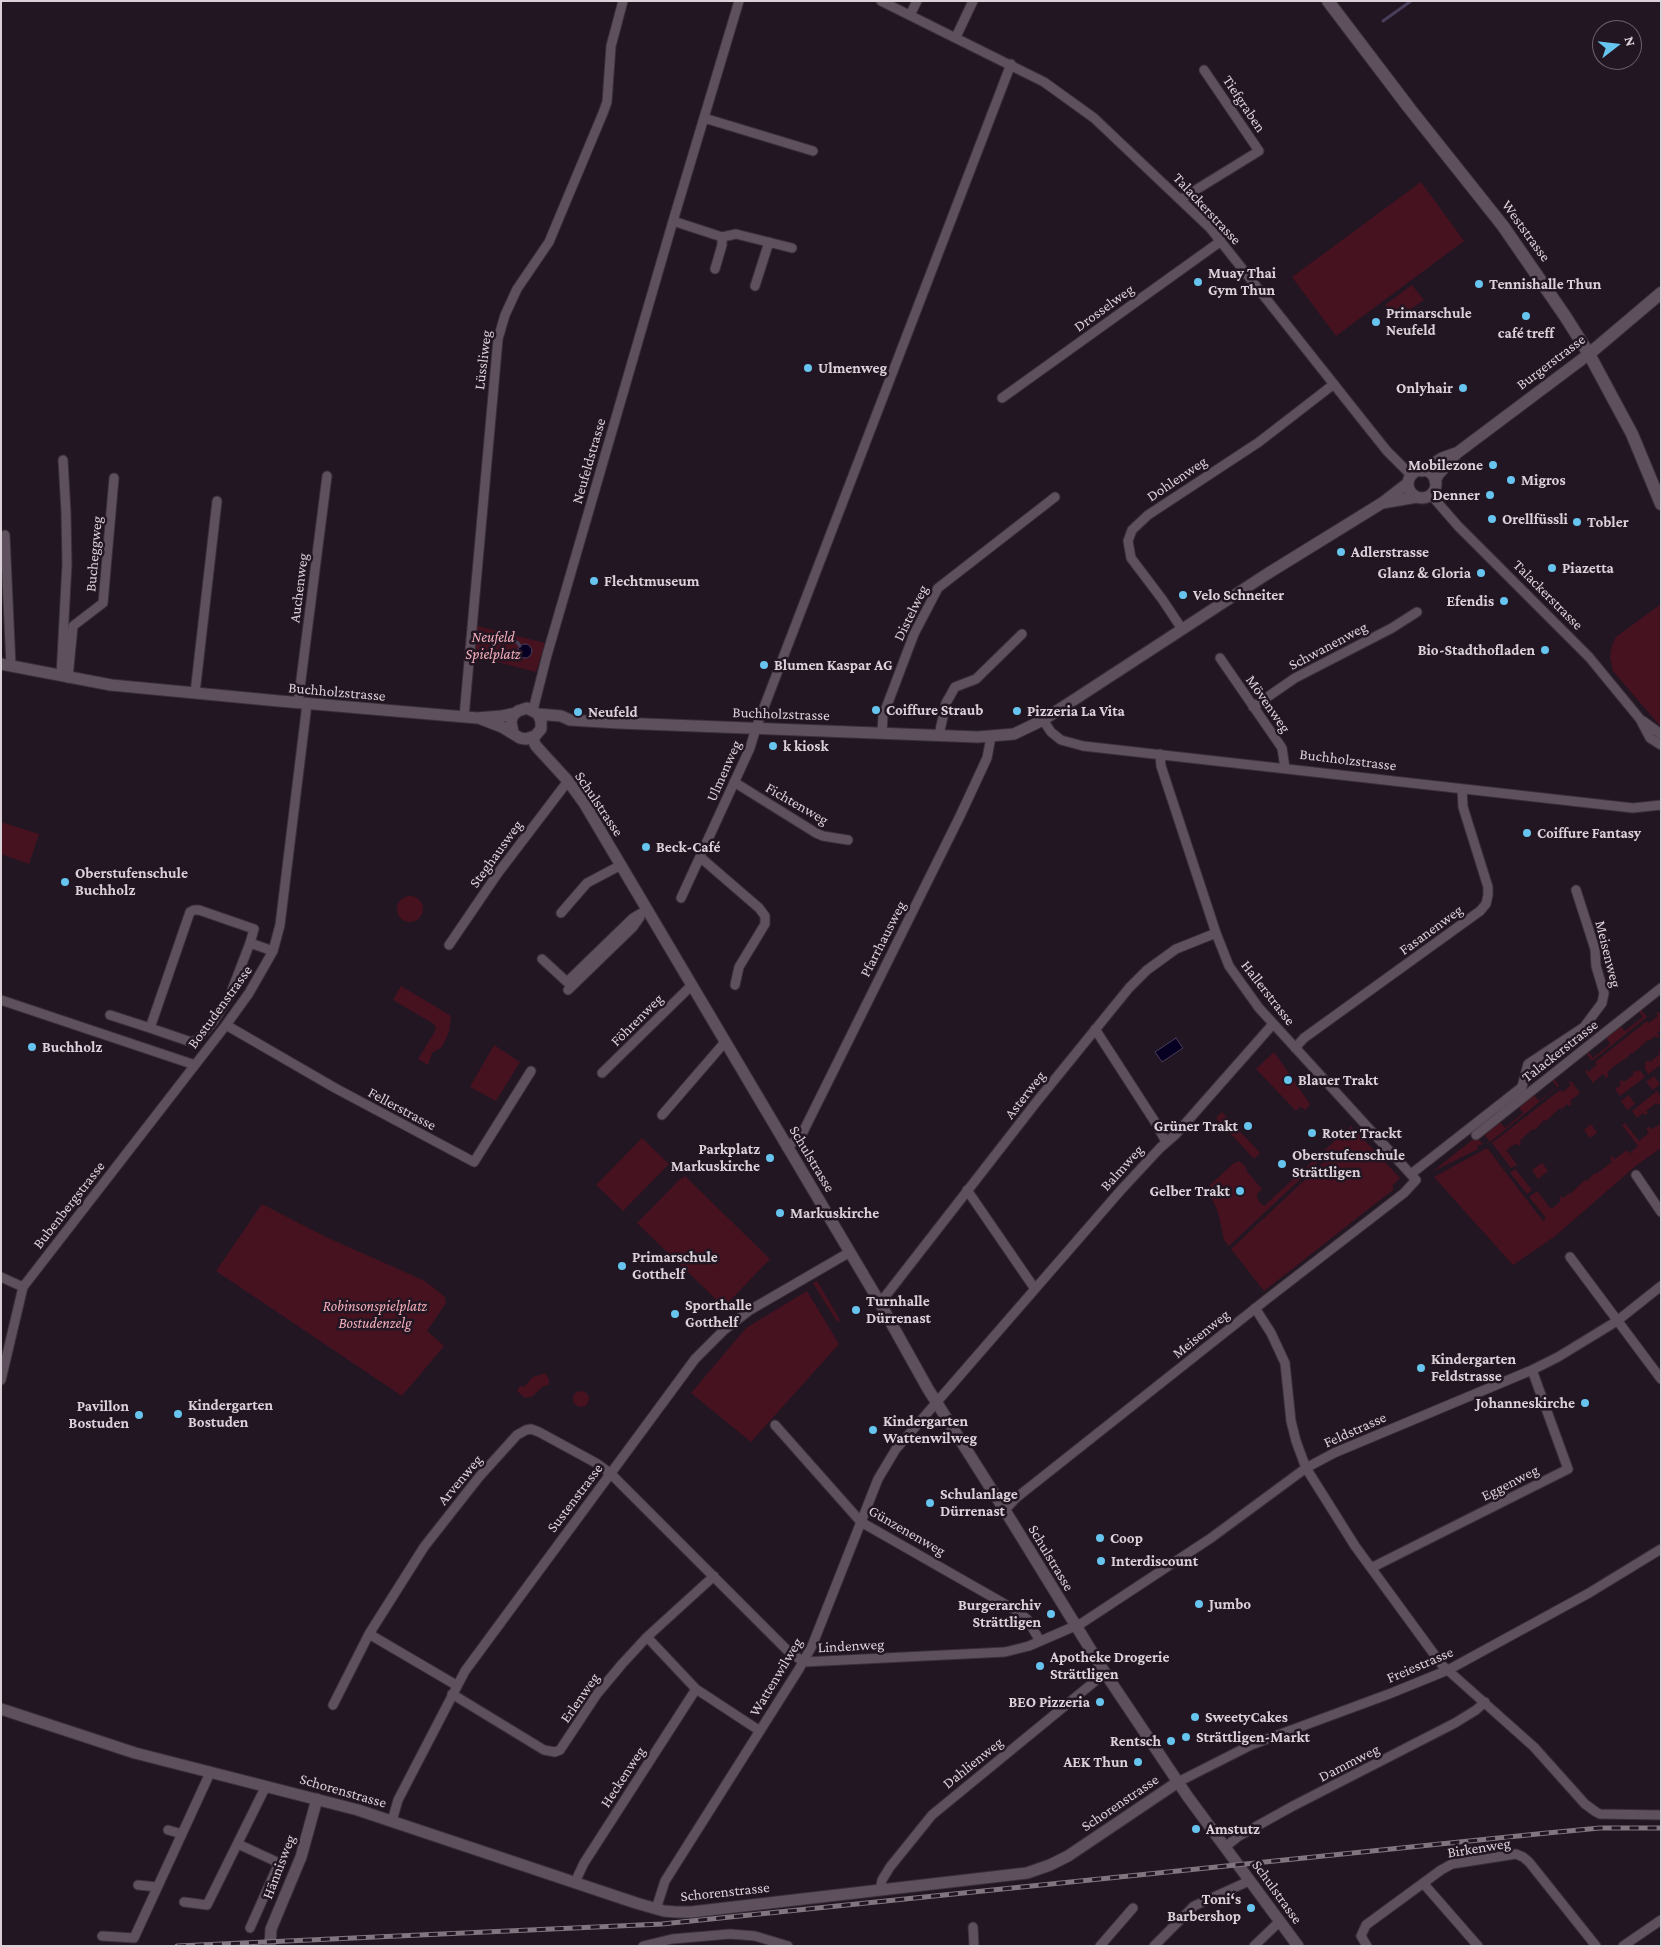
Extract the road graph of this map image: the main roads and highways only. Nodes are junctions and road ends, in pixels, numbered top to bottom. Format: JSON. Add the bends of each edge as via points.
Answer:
{"nodes":[{"id":1,"x":1328,"y":1,"type":"edge"},
{"id":2,"x":1661,"y":293,"type":"edge"},
{"id":3,"x":1589,"y":354,"type":"junction"},
{"id":4,"x":1661,"y":504,"type":"edge"}],
"edges":[{"from":1,"to":3,"type":"main road","name":"Weststrasse","via":[[1503,226]]},
{"from":2,"to":3,"type":"main road","name":"Burgerstrasse"},
{"from":3,"to":4,"type":"main road","name":"Weststrasse","via":[[1632,434]]}]}
